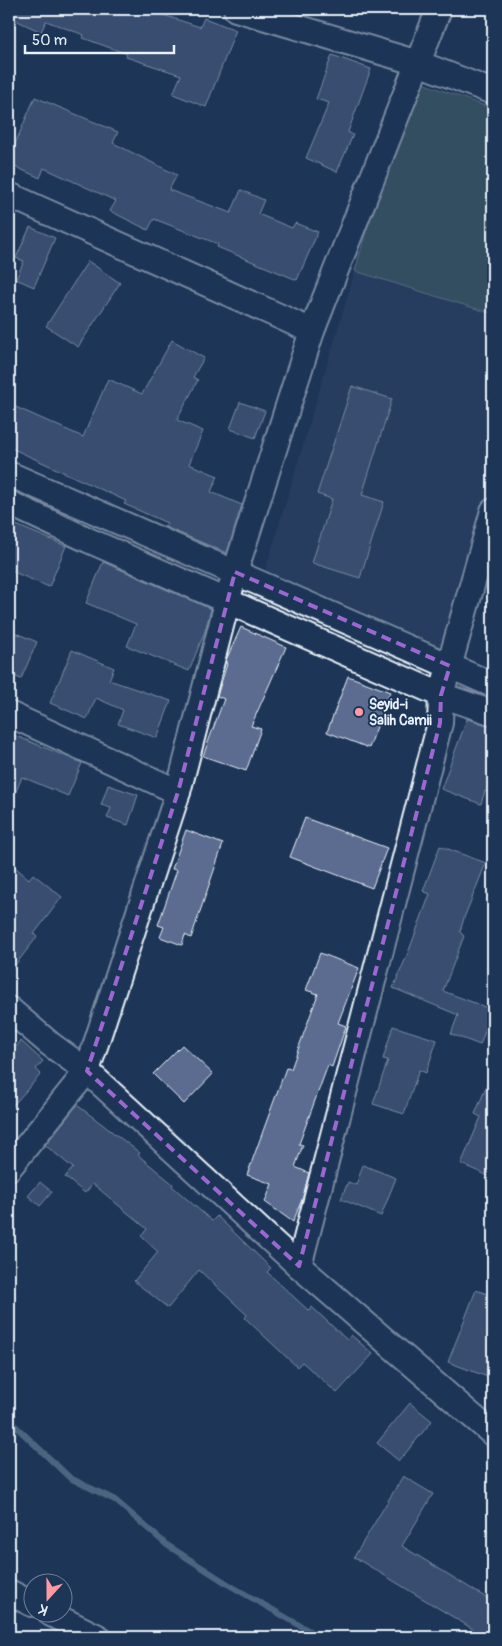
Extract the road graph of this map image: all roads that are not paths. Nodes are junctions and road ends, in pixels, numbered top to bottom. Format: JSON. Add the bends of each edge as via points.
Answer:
{"nodes":[{"id":1,"x":239,"y":9,"type":"edge"},
{"id":2,"x":439,"y":9,"type":"edge"},
{"id":3,"x":418,"y":63,"type":"junction"},
{"id":4,"x":493,"y":92,"type":"edge"},
{"id":5,"x":9,"y":195,"type":"edge"},
{"id":6,"x":312,"y":331,"type":"junction"},
{"id":7,"x":9,"y":474,"type":"edge"},
{"id":8,"x":9,"y":503,"type":"edge"},
{"id":9,"x":493,"y":511,"type":"edge"},
{"id":10,"x":235,"y":572,"type":"junction"},
{"id":11,"x":229,"y":602,"type":"junction"},
{"id":12,"x":450,"y":666,"type":"junction"},
{"id":13,"x":493,"y":685,"type":"edge"},
{"id":14,"x":440,"y":695,"type":"junction"},
{"id":15,"x":493,"y":713,"type":"edge"},
{"id":16,"x":9,"y":714,"type":"edge"},
{"id":17,"x":178,"y":792,"type":"junction"},
{"id":18,"x":9,"y":1009,"type":"edge"},
{"id":19,"x":87,"y":1071,"type":"junction"},
{"id":20,"x":9,"y":1168,"type":"edge"},
{"id":21,"x":299,"y":1266,"type":"junction"},
{"id":22,"x":493,"y":1434,"type":"edge"},
{"id":23,"x":9,"y":1592,"type":"edge"},
{"id":24,"x":22,"y":1599,"type":"edge"},
{"id":25,"x":71,"y":1624,"type":"edge"},
{"id":26,"x":98,"y":1637,"type":"edge"}],
"edges":[{"from":1,"to":3,"type":"street"},
{"from":2,"to":3,"type":"street"},
{"from":3,"to":4,"type":"street"},
{"from":3,"to":6,"type":"street"},
{"from":5,"to":6,"type":"street"},
{"from":6,"to":10,"type":"street"},
{"from":7,"to":10,"type":"street"},
{"from":8,"to":11,"type":"street"},
{"from":9,"to":12,"type":"street"},
{"from":10,"to":11,"type":"street"},
{"from":10,"to":12,"type":"street"},
{"from":11,"to":14,"type":"street"},
{"from":11,"to":17,"type":"street"},
{"from":12,"to":13,"type":"street"},
{"from":12,"to":14,"type":"street"},
{"from":14,"to":15,"type":"street"},
{"from":14,"to":21,"type":"street","via":[[440,723]]},
{"from":16,"to":17,"type":"street"},
{"from":17,"to":19,"type":"street"},
{"from":18,"to":19,"type":"street"},
{"from":19,"to":20,"type":"street"},
{"from":19,"to":21,"type":"street"},
{"from":21,"to":22,"type":"street"},
{"from":23,"to":24,"type":"street"},
{"from":25,"to":26,"type":"street"}]}
